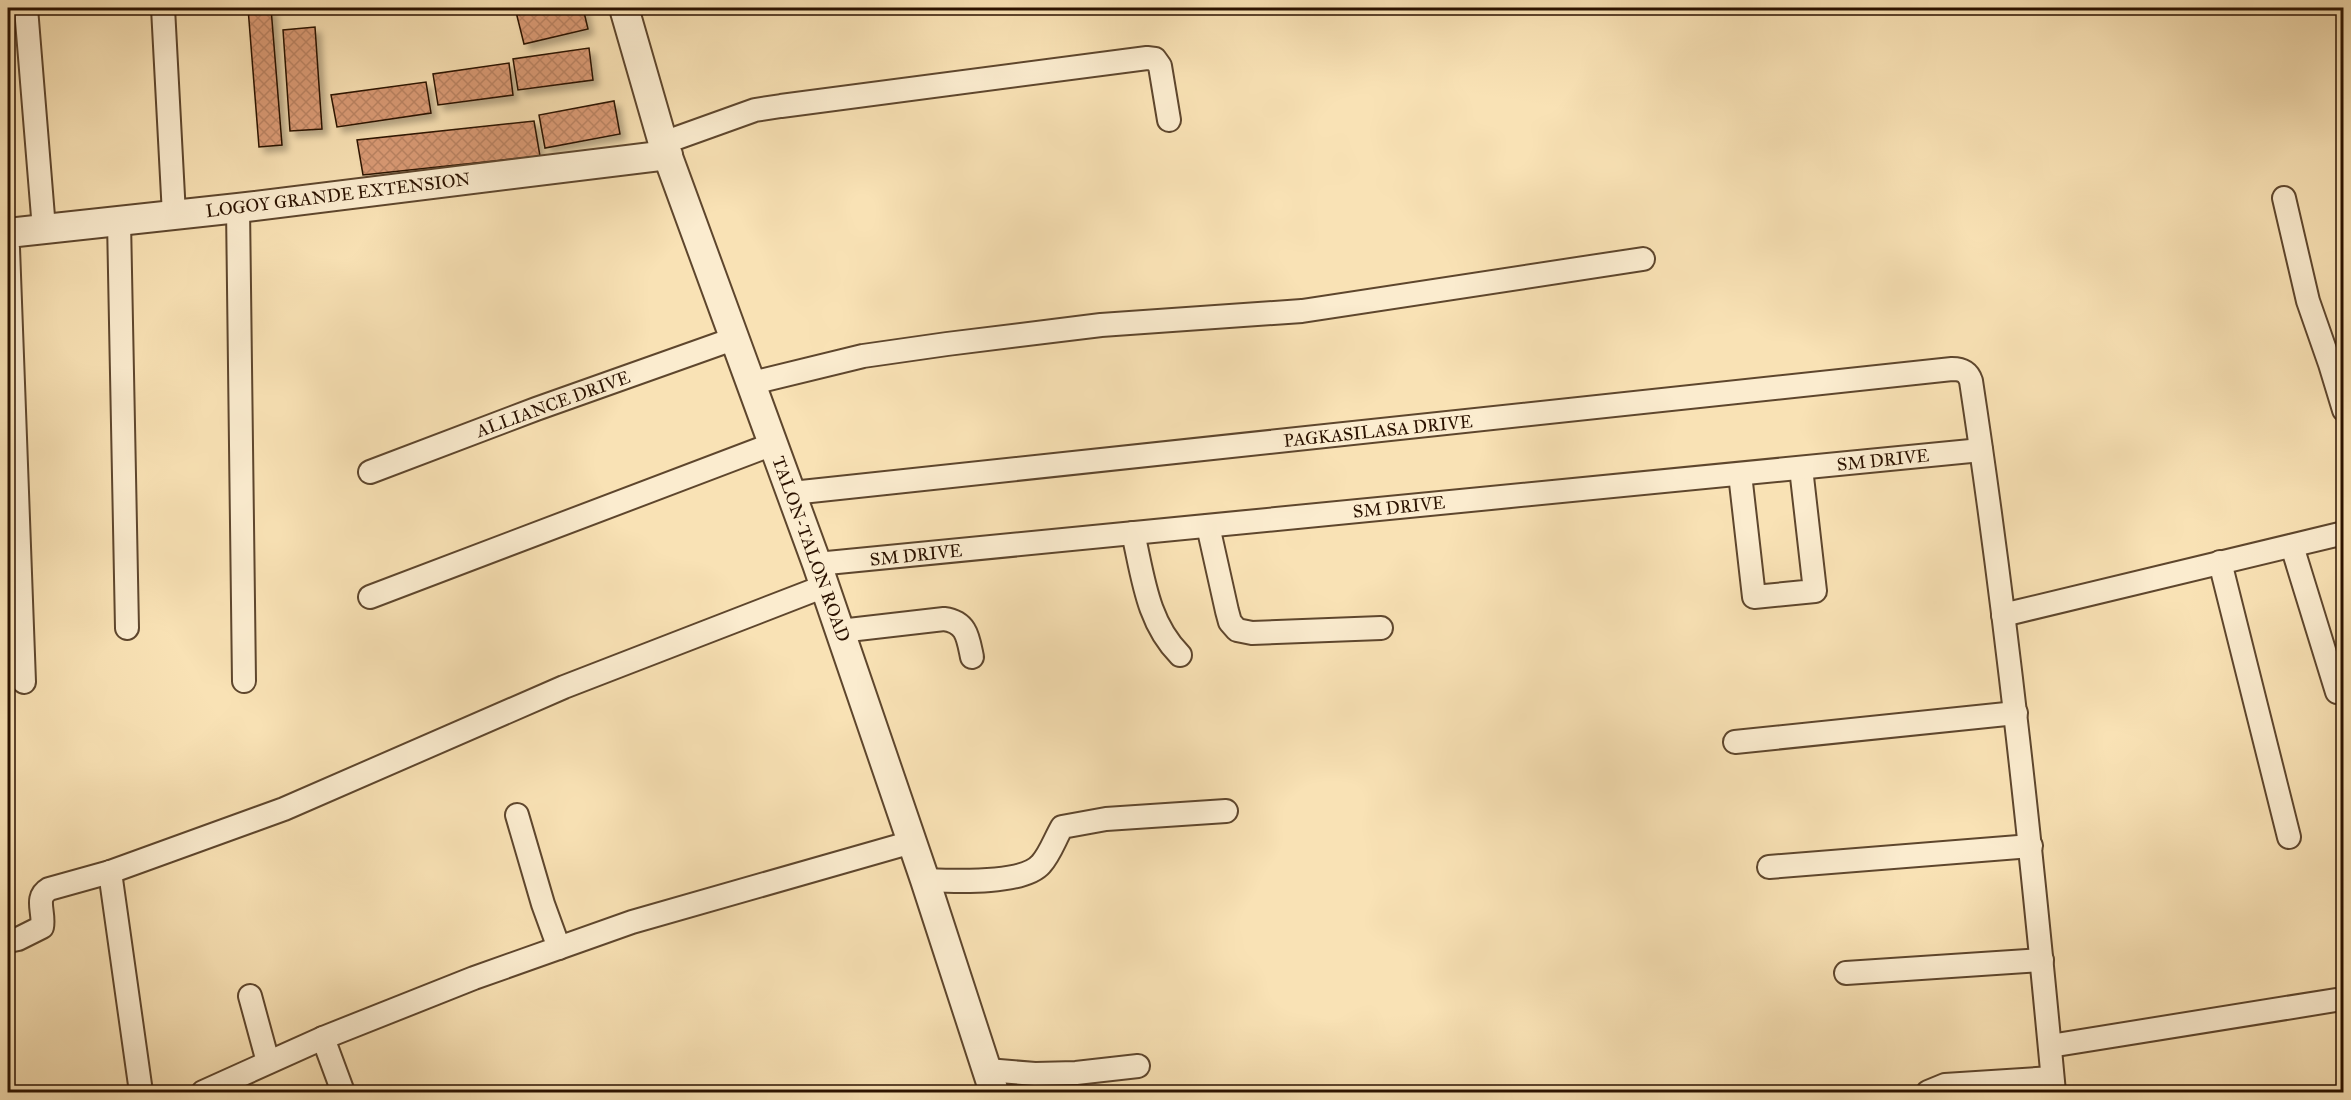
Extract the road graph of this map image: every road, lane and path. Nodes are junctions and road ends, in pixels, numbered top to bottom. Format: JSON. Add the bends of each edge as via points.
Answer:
{"nodes":[{"id":1,"x":26,"y":8,"type":"edge"},
{"id":2,"x":163,"y":8,"type":"edge"},
{"id":3,"x":625,"y":8,"type":"edge"},
{"id":4,"x":1169,"y":120,"type":"dead end"},
{"id":5,"x":666,"y":149,"type":"junction"},
{"id":6,"x":2284,"y":198,"type":"dead end"},
{"id":7,"x":238,"y":208,"type":"junction"},
{"id":8,"x":174,"y":215,"type":"junction"},
{"id":9,"x":119,"y":221,"type":"junction"},
{"id":10,"x":44,"y":229,"type":"junction"},
{"id":11,"x":8,"y":233,"type":"edge"},
{"id":12,"x":8,"y":248,"type":"edge"},
{"id":13,"x":1643,"y":260,"type":"dead end"},
{"id":14,"x":736,"y":338,"type":"junction"},
{"id":15,"x":2337,"y":363,"type":"edge"},
{"id":16,"x":752,"y":383,"type":"junction"},
{"id":17,"x":2343,"y":410,"type":"edge"},
{"id":18,"x":773,"y":444,"type":"junction"},
{"id":19,"x":1981,"y":450,"type":"junction"},
{"id":20,"x":1801,"y":468,"type":"junction"},
{"id":21,"x":370,"y":472,"type":"dead end"},
{"id":22,"x":1740,"y":474,"type":"junction"},
{"id":23,"x":792,"y":494,"type":"junction"},
{"id":24,"x":1208,"y":526,"type":"junction"},
{"id":25,"x":1133,"y":533,"type":"junction"},
{"id":26,"x":2343,"y":534,"type":"edge"},
{"id":27,"x":2292,"y":546,"type":"junction"},
{"id":28,"x":2220,"y":562,"type":"junction"},
{"id":29,"x":821,"y":575,"type":"junction"},
{"id":30,"x":14,"y":577,"type":"edge"},
{"id":31,"x":370,"y":597,"type":"dead end"},
{"id":32,"x":2003,"y":615,"type":"junction"},
{"id":33,"x":127,"y":628,"type":"dead end"},
{"id":34,"x":1381,"y":628,"type":"dead end"},
{"id":35,"x":840,"y":631,"type":"junction"},
{"id":36,"x":1180,"y":655,"type":"dead end"},
{"id":37,"x":972,"y":657,"type":"dead end"},
{"id":38,"x":244,"y":681,"type":"dead end"},
{"id":39,"x":24,"y":682,"type":"dead end"},
{"id":40,"x":2337,"y":692,"type":"dead end"},
{"id":41,"x":2016,"y":713,"type":"junction"},
{"id":42,"x":1736,"y":742,"type":"dead end"},
{"id":43,"x":1227,"y":811,"type":"dead end"},
{"id":44,"x":517,"y":815,"type":"dead end"},
{"id":45,"x":2289,"y":837,"type":"dead end"},
{"id":46,"x":912,"y":842,"type":"junction"},
{"id":47,"x":2031,"y":846,"type":"junction"},
{"id":48,"x":1769,"y":867,"type":"dead end"},
{"id":49,"x":110,"y":872,"type":"junction"},
{"id":50,"x":925,"y":880,"type":"junction"},
{"id":51,"x":8,"y":941,"type":"edge"},
{"id":52,"x":559,"y":948,"type":"junction"},
{"id":53,"x":2042,"y":960,"type":"junction"},
{"id":54,"x":1846,"y":973,"type":"dead end"},
{"id":55,"x":250,"y":996,"type":"dead end"},
{"id":56,"x":2336,"y":1000,"type":"dead end"},
{"id":57,"x":323,"y":1038,"type":"junction"},
{"id":58,"x":2050,"y":1046,"type":"junction"},
{"id":59,"x":268,"y":1062,"type":"junction"},
{"id":60,"x":1138,"y":1066,"type":"dead end"},
{"id":61,"x":990,"y":1081,"type":"edge"},
{"id":62,"x":2053,"y":1085,"type":"edge"},
{"id":63,"x":141,"y":1092,"type":"edge"},
{"id":64,"x":203,"y":1092,"type":"edge"},
{"id":65,"x":343,"y":1092,"type":"edge"},
{"id":66,"x":1928,"y":1092,"type":"edge"}],
"edges":[{"from":1,"to":10,"type":"street"},
{"from":2,"to":8,"type":"street"},
{"from":3,"to":5,"type":"street","name":"TALON-TALON ROAD"},
{"from":4,"to":5,"type":"street","via":[[1160,66],[1155,59],[1147,58],[764,109]]},
{"from":5,"to":7,"type":"street","name":"LOGOY GRANDE EXTENSION"},
{"from":5,"to":14,"type":"street","name":"TALON-TALON ROAD"},
{"from":6,"to":15,"type":"street","via":[[2308,301]]},
{"from":7,"to":8,"type":"street","name":"LOGOY GRANDE EXTENSION"},
{"from":7,"to":38,"type":"street"},
{"from":8,"to":9,"type":"street","name":"LOGOY GRANDE EXTENSION"},
{"from":9,"to":10,"type":"street","name":"LOGOY GRANDE EXTENSION"},
{"from":9,"to":33,"type":"street"},
{"from":10,"to":11,"type":"street","name":"LOGOY GRANDE EXTENSION"},
{"from":12,"to":30,"type":"street"},
{"from":13,"to":16,"type":"street","via":[[1302,311],[1101,326],[947,344],[863,356]]},
{"from":14,"to":16,"type":"street","name":"TALON-TALON ROAD"},
{"from":14,"to":21,"type":"street","name":"ALLIANCE DRIVE"},
{"from":15,"to":17,"type":"street"},
{"from":16,"to":18,"type":"street","name":"TALON-TALON ROAD"},
{"from":18,"to":23,"type":"street","name":"TALON-TALON ROAD"},
{"from":18,"to":31,"type":"street"},
{"from":19,"to":20,"type":"street","name":"SM DRIVE"},
{"from":19,"to":23,"type":"street","name":"PAGKASILASA DRIVE","via":[[1969,375],[1964,370],[1952,369]]},
{"from":19,"to":32,"type":"street"},
{"from":20,"to":22,"type":"street","name":"SM DRIVE"},
{"from":20,"to":22,"type":"street","via":[[1815,591],[1754,597]]},
{"from":22,"to":24,"type":"street","name":"SM DRIVE"},
{"from":23,"to":29,"type":"street","name":"TALON-TALON ROAD"},
{"from":24,"to":25,"type":"street","name":"SM DRIVE"},
{"from":24,"to":34,"type":"street","via":[[1230,622],[1237,630],[1252,633]]},
{"from":25,"to":29,"type":"street","name":"SM DRIVE"},
{"from":25,"to":36,"type":"street","via":[[1159,629]]},
{"from":26,"to":27,"type":"street"},
{"from":27,"to":28,"type":"street"},
{"from":27,"to":40,"type":"street"},
{"from":28,"to":32,"type":"street"},
{"from":28,"to":45,"type":"street"},
{"from":29,"to":35,"type":"street","name":"TALON-TALON ROAD"},
{"from":29,"to":49,"type":"street","name":"SM DRIVE","via":[[284,809]]},
{"from":30,"to":39,"type":"street"},
{"from":32,"to":41,"type":"street"},
{"from":35,"to":37,"type":"street","via":[[955,620],[964,630]]},
{"from":35,"to":46,"type":"street","name":"TALON-TALON ROAD"},
{"from":41,"to":42,"type":"street"},
{"from":41,"to":47,"type":"street"},
{"from":43,"to":50,"type":"street","via":[[1106,819],[1062,827],[1041,864],[1026,875],[982,881]]},
{"from":44,"to":52,"type":"street"},
{"from":46,"to":50,"type":"street","name":"TALON-TALON ROAD"},
{"from":46,"to":52,"type":"street","via":[[632,922]]},
{"from":47,"to":48,"type":"street"},
{"from":47,"to":53,"type":"street"},
{"from":49,"to":51,"type":"street","name":"SM DRIVE","via":[[42,893],[42,927]]},
{"from":49,"to":63,"type":"street"},
{"from":50,"to":61,"type":"street","name":"TALON-TALON ROAD"},
{"from":52,"to":57,"type":"street"},
{"from":53,"to":54,"type":"street"},
{"from":53,"to":58,"type":"street"},
{"from":55,"to":59,"type":"street"},
{"from":56,"to":58,"type":"street"},
{"from":57,"to":59,"type":"street"},
{"from":57,"to":65,"type":"street"},
{"from":58,"to":62,"type":"street"},
{"from":59,"to":64,"type":"street"},
{"from":60,"to":61,"type":"street"},
{"from":62,"to":66,"type":"street","via":[[1946,1085]]}]}
